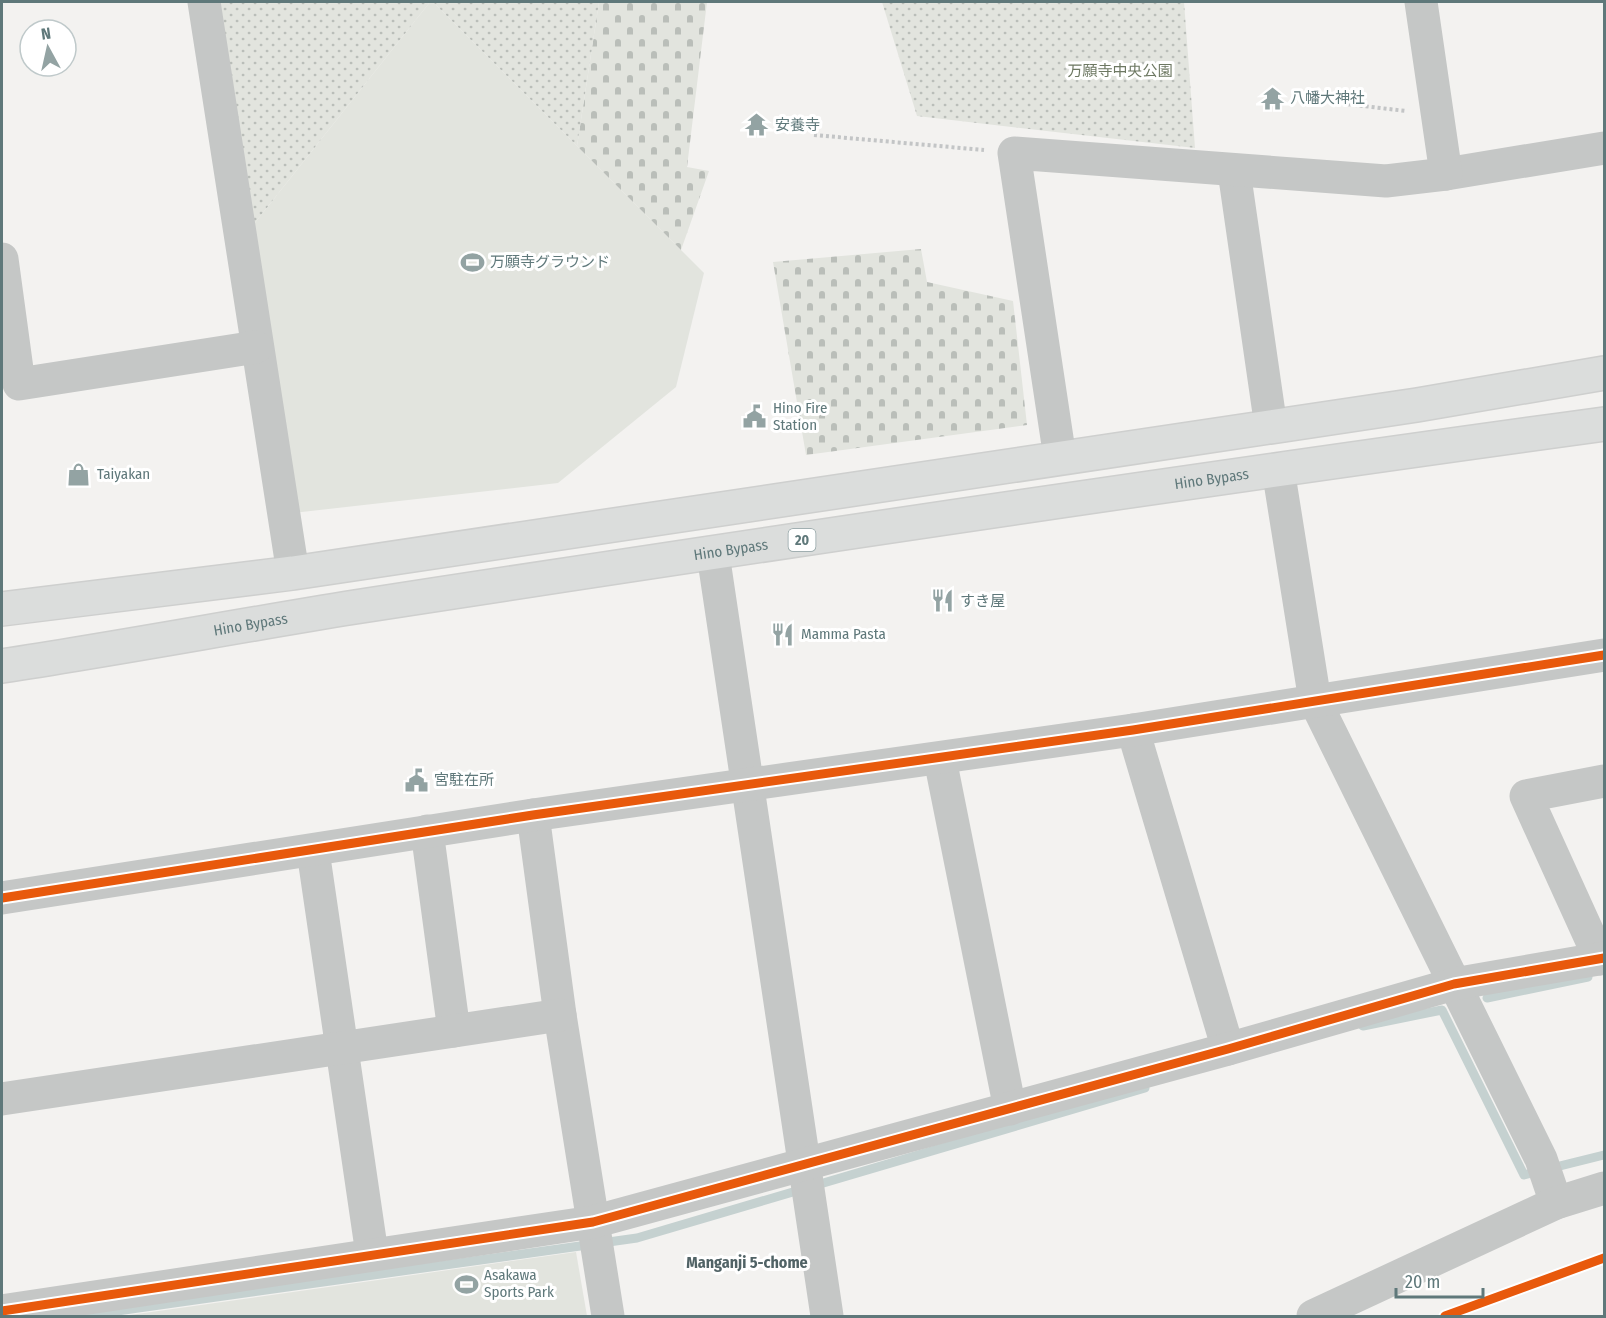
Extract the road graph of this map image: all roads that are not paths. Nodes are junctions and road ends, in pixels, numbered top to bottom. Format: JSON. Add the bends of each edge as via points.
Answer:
{"nodes":[{"id":1,"x":204,"y":2,"type":"edge"},
{"id":2,"x":1421,"y":2,"type":"edge"},
{"id":3,"x":1605,"y":148,"type":"edge"},
{"id":4,"x":1234,"y":171,"type":"junction"},
{"id":5,"x":1446,"y":174,"type":"junction"},
{"id":6,"x":2,"y":259,"type":"edge"},
{"id":7,"x":256,"y":347,"type":"junction"},
{"id":8,"x":1605,"y":373,"type":"edge"},
{"id":9,"x":10,"y":385,"type":"edge"},
{"id":10,"x":1605,"y":424,"type":"edge"},
{"id":11,"x":1271,"y":427,"type":"junction"},
{"id":12,"x":1060,"y":458,"type":"junction"},
{"id":13,"x":1278,"y":469,"type":"junction"},
{"id":14,"x":713,"y":554,"type":"junction"},
{"id":15,"x":293,"y":573,"type":"junction"},
{"id":16,"x":2,"y":609,"type":"edge"},
{"id":17,"x":1605,"y":655,"type":"edge"},
{"id":18,"x":2,"y":666,"type":"edge"},
{"id":19,"x":1315,"y":701,"type":"junction"},
{"id":20,"x":1133,"y":730,"type":"junction"},
{"id":21,"x":940,"y":759,"type":"junction"},
{"id":22,"x":1605,"y":781,"type":"edge"},
{"id":23,"x":747,"y":785,"type":"junction"},
{"id":24,"x":533,"y":815,"type":"junction"},
{"id":25,"x":426,"y":831,"type":"junction"},
{"id":26,"x":313,"y":851,"type":"junction"},
{"id":27,"x":2,"y":898,"type":"edge"},
{"id":28,"x":1602,"y":959,"type":"edge"},
{"id":29,"x":1454,"y":984,"type":"junction"},
{"id":30,"x":560,"y":1015,"type":"junction"},
{"id":31,"x":454,"y":1031,"type":"junction"},
{"id":32,"x":342,"y":1048,"type":"junction"},
{"id":33,"x":1228,"y":1049,"type":"junction"},
{"id":34,"x":2,"y":1099,"type":"edge"},
{"id":35,"x":1010,"y":1109,"type":"junction"},
{"id":36,"x":806,"y":1164,"type":"junction"},
{"id":37,"x":1549,"y":1183,"type":"junction"},
{"id":38,"x":1605,"y":1188,"type":"edge"},
{"id":39,"x":594,"y":1222,"type":"junction"},
{"id":40,"x":372,"y":1254,"type":"junction"},
{"id":41,"x":2,"y":1311,"type":"edge"},
{"id":42,"x":608,"y":1317,"type":"edge"},
{"id":43,"x":827,"y":1317,"type":"edge"},
{"id":44,"x":1313,"y":1317,"type":"edge"}],
"edges":[{"from":1,"to":7,"type":"street"},
{"from":2,"to":5,"type":"street"},
{"from":3,"to":5,"type":"street"},
{"from":4,"to":5,"type":"street","via":[[1386,181]]},
{"from":4,"to":11,"type":"street"},
{"from":4,"to":12,"type":"street","via":[[1014,153]]},
{"from":6,"to":9,"type":"street"},
{"from":7,"to":9,"type":"street"},
{"from":7,"to":15,"type":"street"},
{"from":8,"to":11,"type":"highway"},
{"from":10,"to":13,"type":"highway","name":"Hino Bypass","number":"20"},
{"from":11,"to":12,"type":"highway"},
{"from":12,"to":15,"type":"highway"},
{"from":13,"to":14,"type":"highway","name":"Hino Bypass","number":"20"},
{"from":13,"to":19,"type":"street"},
{"from":14,"to":18,"type":"highway","name":"Hino Bypass","number":"20"},
{"from":14,"to":23,"type":"street"},
{"from":15,"to":16,"type":"highway"},
{"from":17,"to":19,"type":"street"},
{"from":19,"to":20,"type":"street"},
{"from":19,"to":29,"type":"street"},
{"from":20,"to":21,"type":"street"},
{"from":20,"to":33,"type":"street"},
{"from":21,"to":23,"type":"street"},
{"from":21,"to":35,"type":"street"},
{"from":22,"to":28,"type":"street","via":[[1527,796]]},
{"from":23,"to":24,"type":"street"},
{"from":23,"to":36,"type":"street"},
{"from":24,"to":25,"type":"street"},
{"from":24,"to":30,"type":"street"},
{"from":25,"to":26,"type":"street"},
{"from":25,"to":31,"type":"street"},
{"from":26,"to":27,"type":"street"},
{"from":26,"to":32,"type":"street"},
{"from":28,"to":29,"type":"street"},
{"from":29,"to":33,"type":"street"},
{"from":29,"to":37,"type":"street"},
{"from":30,"to":31,"type":"street"},
{"from":30,"to":39,"type":"street"},
{"from":31,"to":32,"type":"street"},
{"from":32,"to":34,"type":"street"},
{"from":32,"to":40,"type":"street"},
{"from":33,"to":35,"type":"street"},
{"from":35,"to":36,"type":"street"},
{"from":36,"to":39,"type":"street"},
{"from":36,"to":43,"type":"street"},
{"from":37,"to":38,"type":"street"},
{"from":37,"to":44,"type":"street"},
{"from":39,"to":40,"type":"street"},
{"from":39,"to":42,"type":"street"},
{"from":40,"to":41,"type":"street"}]}
